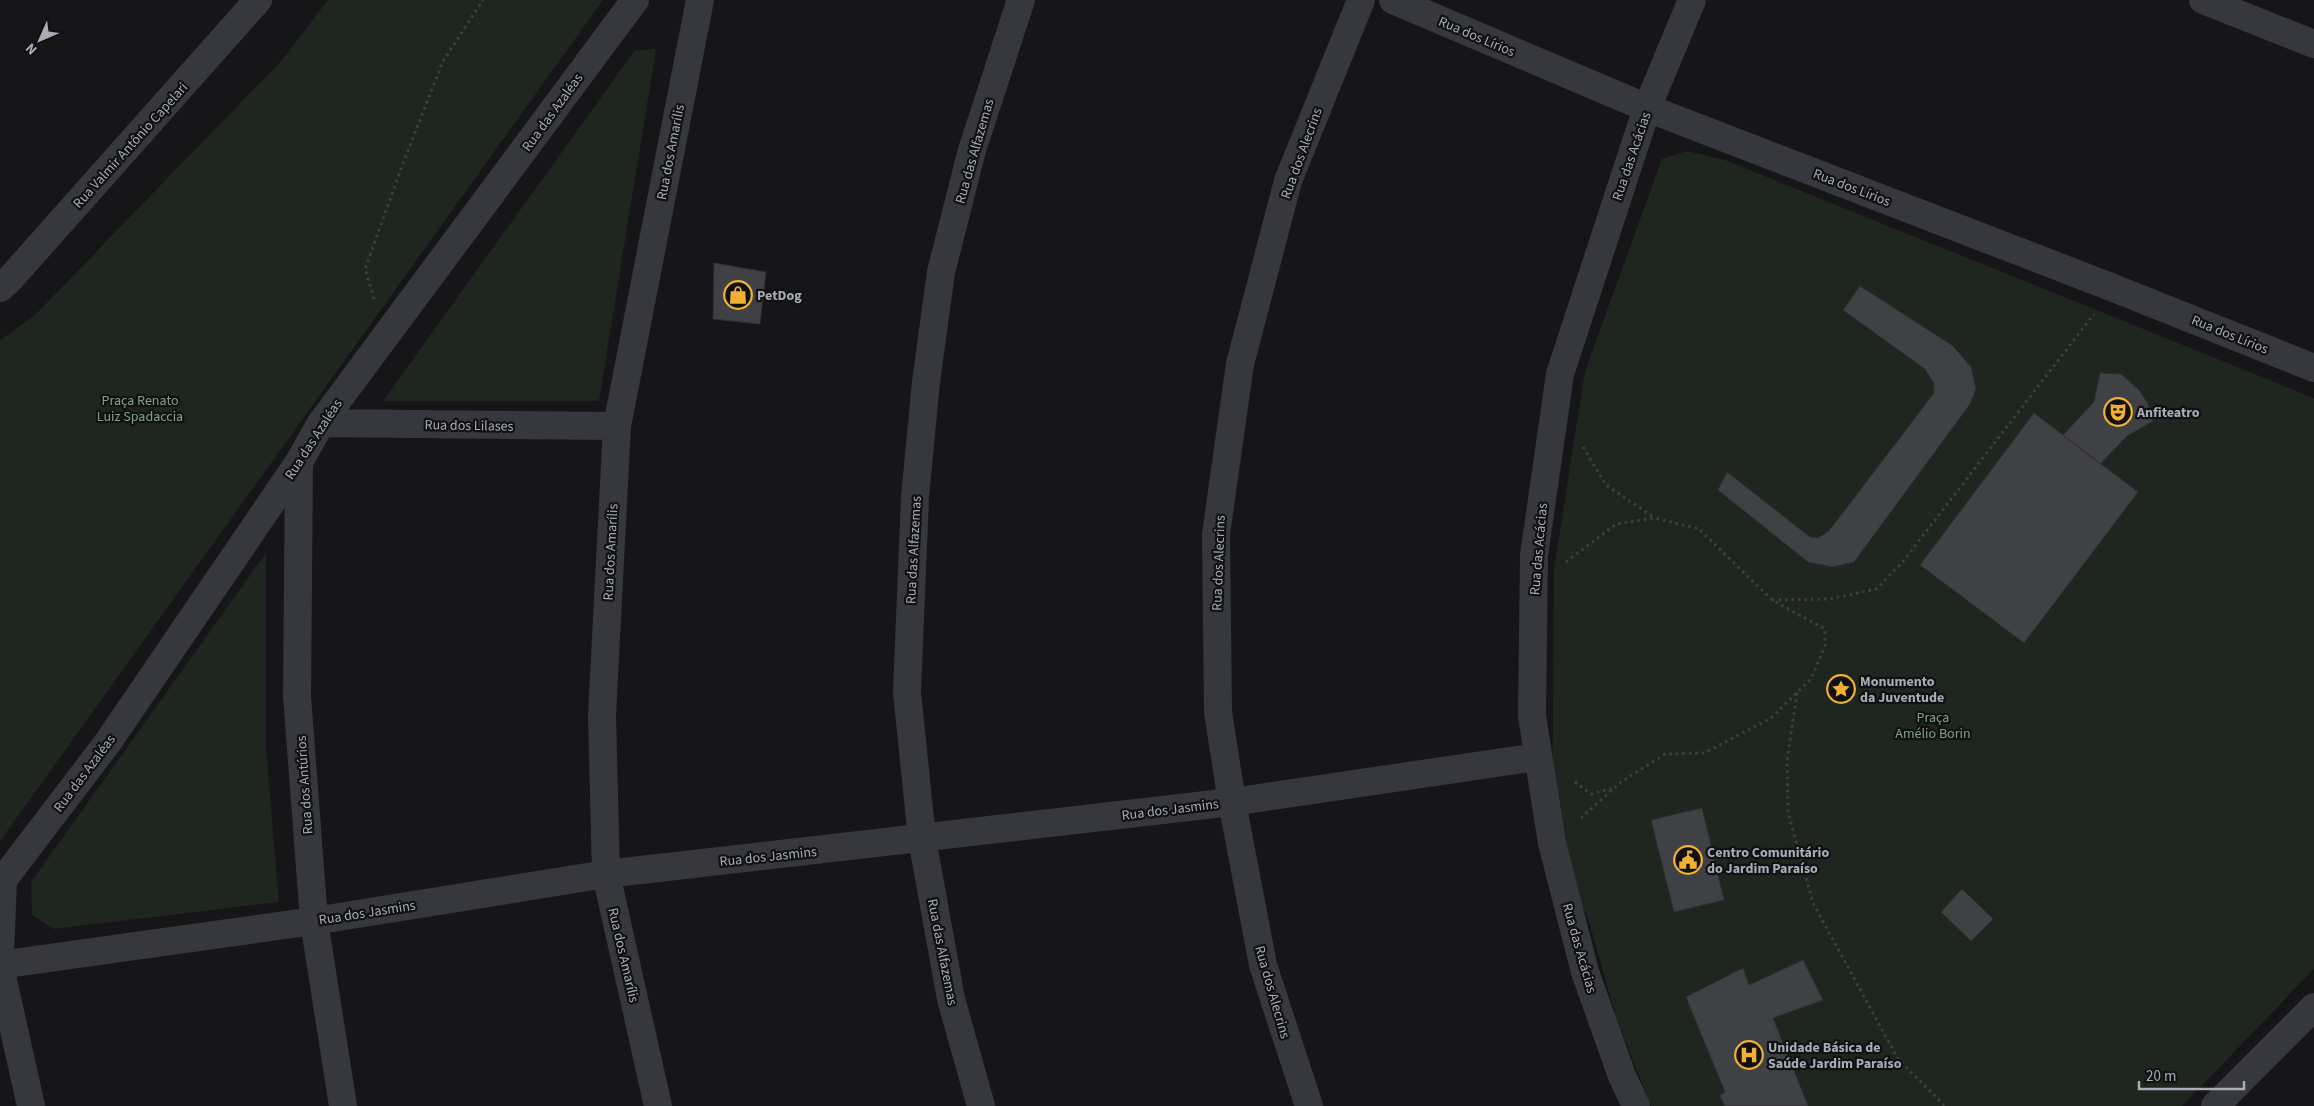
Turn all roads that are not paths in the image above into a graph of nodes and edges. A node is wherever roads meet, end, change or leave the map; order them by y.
1 (258, 0) edge
2 (635, 0) edge
3 (700, 0) edge
4 (1021, 0) edge
5 (1361, 0) edge
6 (1393, 0) edge
7 (1692, 0) edge
8 (2204, 0) edge
9 (2314, 44) edge
10 (1647, 108) junction
11 (0, 288) edge
12 (2314, 368) edge
13 (321, 423) junction
14 (616, 426) junction
15 (299, 462) junction
16 (1537, 757) junction
17 (1232, 802) junction
18 (922, 839) junction
19 (606, 874) junction
20 (1, 882) edge
21 (314, 921) junction
22 (0, 952) edge
23 (0, 966) edge
24 (2310, 1019) edge
25 (31, 1106) edge
26 (343, 1106) edge
27 (658, 1106) edge
28 (980, 1106) edge
29 (1309, 1106) edge
30 (1636, 1106) edge
31 (2215, 1106) edge

1 - 11 street, Rua Valmir Antônio Capelari
2 - 13 street, Rua das Azaléas
3 - 14 street, Rua dos Amarílis
4 - 18 street, Rua das Alfazemas
5 - 17 street, Rua dos Alecrins
6 - 10 street, Rua dos Lírios
7 - 10 street, Rua das Acácias
8 - 9 street
10 - 12 street, Rua dos Lírios
10 - 16 street, Rua das Acácias
13 - 14 street, Rua dos Lilases
13 - 15 street, Rua das Azaléas
14 - 19 street, Rua dos Amarílis
15 - 20 street, Rua das Azaléas
15 - 21 street, Rua dos Antúrios
16 - 17 street, Rua dos Jasmins
16 - 30 street, Rua das Acácias
17 - 18 street, Rua dos Jasmins
17 - 29 street, Rua dos Alecrins
18 - 19 street, Rua dos Jasmins
18 - 28 street, Rua das Alfazemas
19 - 21 street, Rua dos Jasmins
19 - 27 street, Rua dos Amarílis
20 - 22 street
21 - 23 street, Rua dos Jasmins
21 - 26 street, Rua dos Antúrios
23 - 25 street
24 - 31 street

